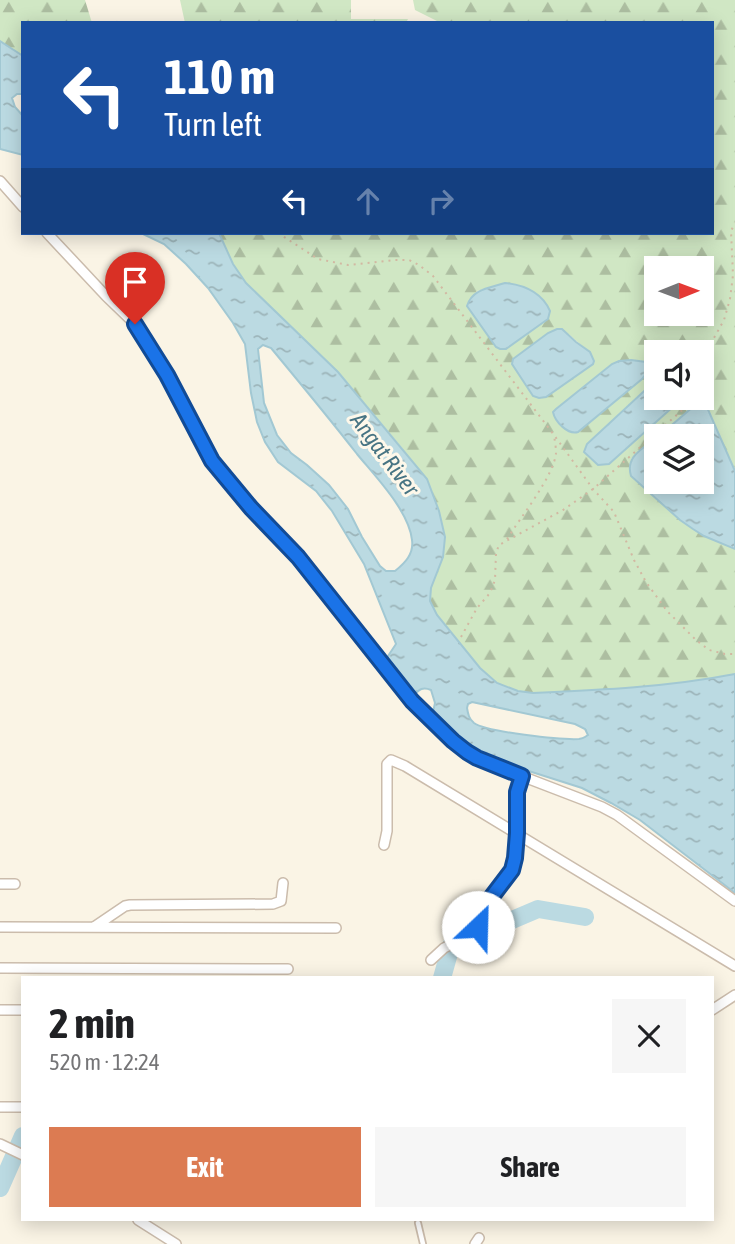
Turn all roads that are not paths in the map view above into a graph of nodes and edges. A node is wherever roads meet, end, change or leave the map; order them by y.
1 (0, 181) edge
2 (21, 205) edge
3 (49, 235) edge
4 (522, 776) junction
5 (517, 833) junction
6 (384, 845) dead end
7 (283, 883) dead end
8 (0, 884) edge
9 (15, 884) dead end
10 (735, 901) edge
11 (0, 928) edge
12 (93, 928) junction
13 (336, 928) dead end
14 (431, 960) dead end
15 (735, 966) edge
16 (157, 967) junction
17 (0, 968) edge
18 (288, 969) dead end
19 (160, 976) edge
20 (735, 995) edge
21 (714, 1009) edge
22 (0, 1010) edge
23 (21, 1010) edge
24 (0, 1107) edge
25 (21, 1107) edge
26 (0, 1144) edge
27 (19, 1153) edge
28 (140, 1221) edge
29 (418, 1223) dead end
30 (176, 1244) edge
31 (423, 1244) edge

1 - 2 street
3 - 4 street
4 - 5 street
4 - 10 street
5 - 6 street
5 - 14 street
5 - 15 street
7 - 12 street
8 - 9 street
11 - 12 street
12 - 13 street
16 - 17 street
16 - 18 street
16 - 19 street
20 - 21 street
22 - 23 street
24 - 25 street
26 - 27 street
28 - 30 street
29 - 31 lane

